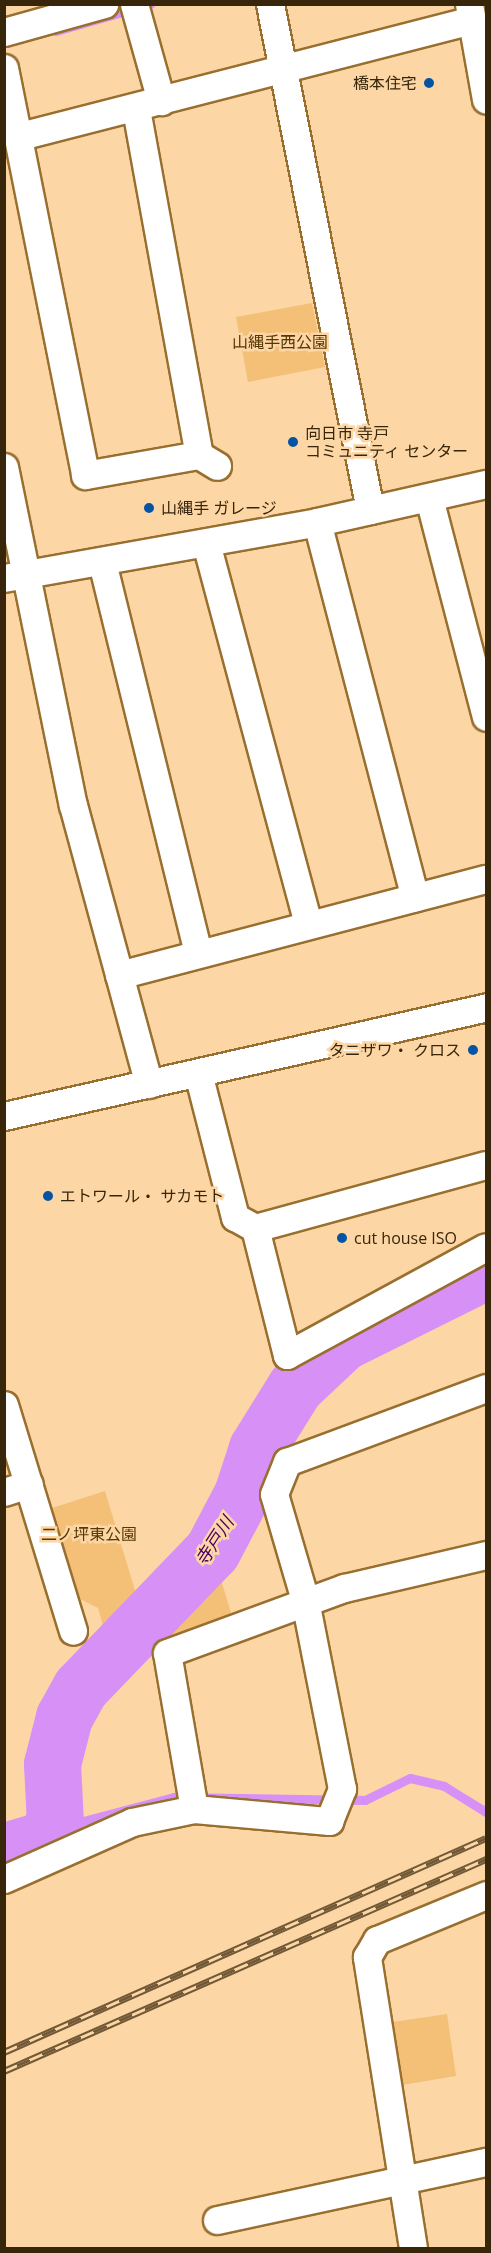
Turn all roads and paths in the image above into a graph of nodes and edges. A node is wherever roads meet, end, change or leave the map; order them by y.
1 (104, 4) edge
2 (134, 4) edge
3 (270, 4) edge
4 (471, 12) edge
5 (4, 32) edge
6 (4, 68) edge
7 (283, 70) junction
8 (486, 99) edge
9 (148, 105) junction
10 (20, 136) junction
11 (4, 467) edge
12 (486, 484) edge
13 (429, 498) junction
14 (370, 510) junction
15 (317, 522) junction
16 (206, 543) junction
17 (102, 562) junction
18 (16, 576) edge
19 (486, 717) edge
20 (486, 879) edge
21 (415, 897) junction
22 (308, 925) junction
23 (198, 953) junction
24 (119, 975) junction
25 (486, 1007) edge
26 (198, 1073) junction
27 (149, 1084) junction
28 (4, 1116) edge
29 (486, 1165) edge
30 (255, 1228) junction
31 (486, 1247) edge
32 (486, 1388) edge
33 (4, 1405) edge
34 (17, 1488) edge
35 (486, 1555) edge
36 (305, 1600) junction
37 (73, 1631) dead end
38 (194, 1809) junction
39 (4, 1879) edge
40 (486, 1895) edge
41 (486, 2162) edge
42 (400, 2182) junction
43 (217, 2220) dead end
44 (413, 2248) edge

1 - 5 street
2 - 9 street
3 - 7 street
4 - 7 street
4 - 8 street
6 - 10 street
7 - 9 street
7 - 14 street
9 - 10 street
9 - 10 street
11 - 18 street
12 - 13 street
13 - 14 street
13 - 19 street
14 - 15 street
15 - 16 street
15 - 21 street
16 - 17 street
16 - 22 street
17 - 18 street
17 - 23 street
18 - 24 street
20 - 21 street
21 - 22 street
22 - 23 street
23 - 24 street
24 - 27 street
25 - 26 street
26 - 27 street
26 - 30 street
27 - 28 street
29 - 30 street
30 - 31 street
32 - 36 street
33 - 34 street
34 - 37 street
35 - 36 street
36 - 38 street
36 - 38 street
38 - 39 street
40 - 42 street
41 - 42 street
42 - 43 street
42 - 44 street

